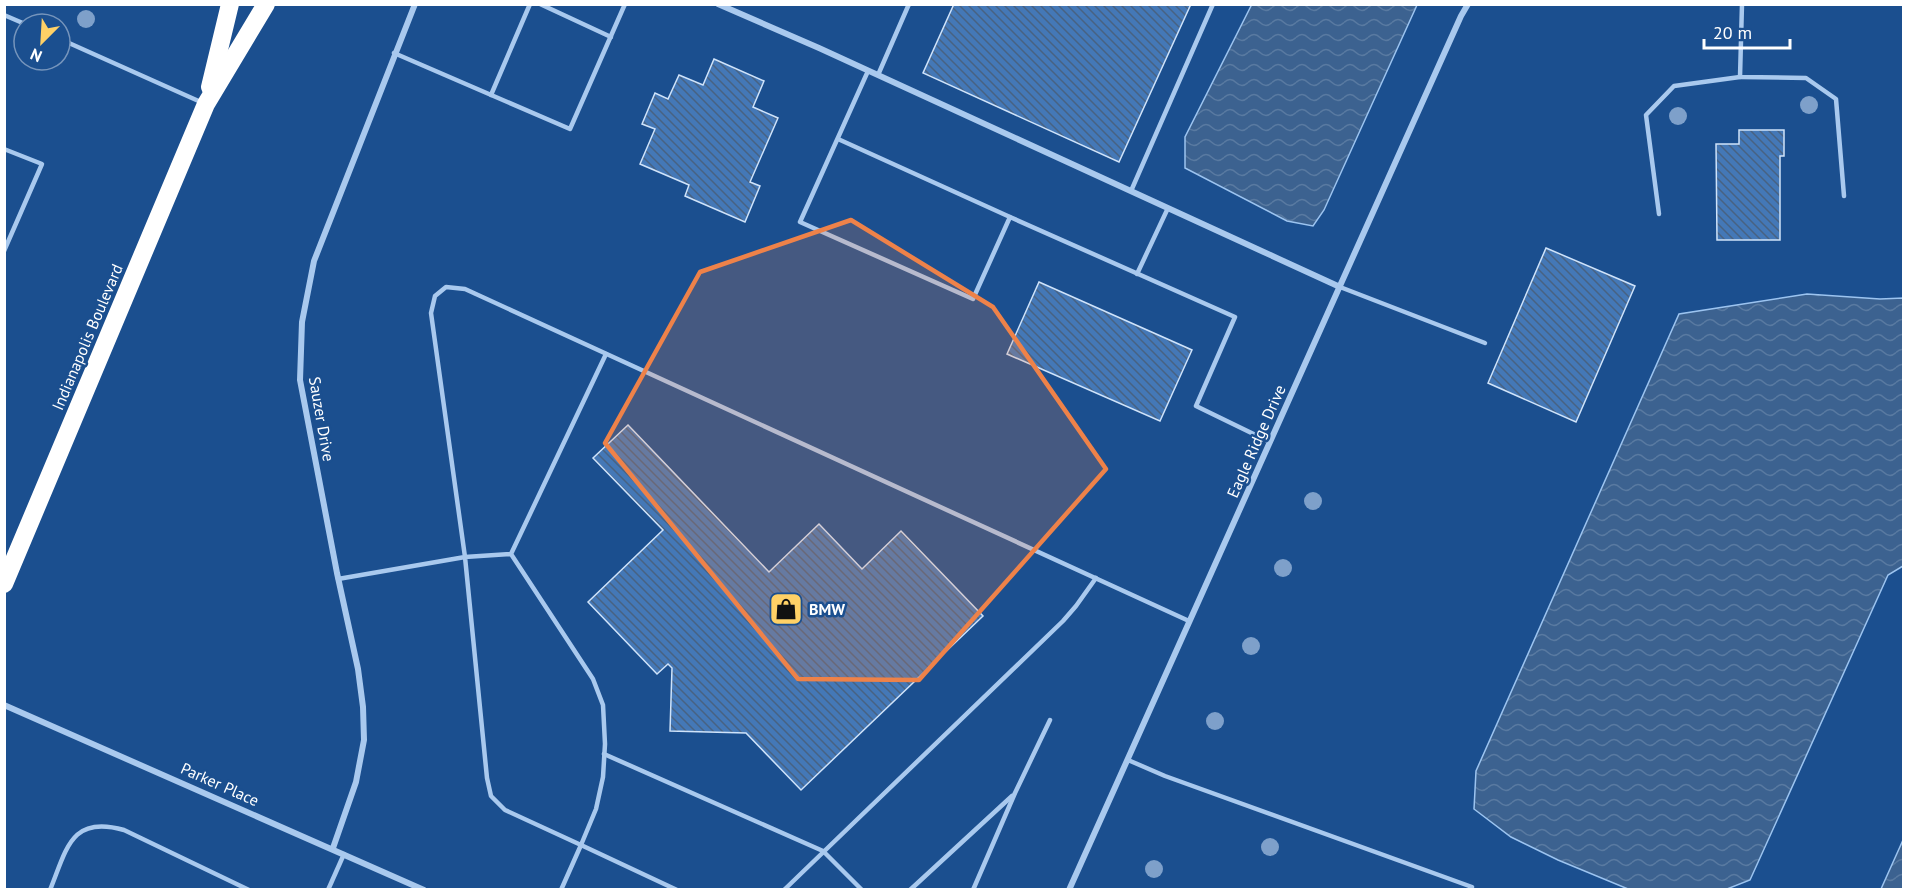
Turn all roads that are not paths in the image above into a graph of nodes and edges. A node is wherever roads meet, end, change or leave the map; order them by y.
1 (230, 4) edge
2 (266, 4) edge
3 (415, 4) edge
4 (530, 4) edge
5 (540, 4) edge
6 (625, 4) edge
7 (718, 4) edge
8 (909, 4) edge
9 (1213, 4) edge
10 (1468, 4) edge
11 (1742, 4) edge
12 (610, 37) junction
13 (72, 44) edge
14 (394, 53) junction
15 (868, 71) junction
16 (878, 75) junction
17 (1740, 77) junction
18 (491, 95) junction
19 (206, 104) junction
20 (838, 139) junction
21 (4, 149) edge
22 (1131, 191) junction
23 (1844, 196) dead end
24 (1168, 208) junction
25 (1659, 214) dead end
26 (1010, 217) junction
27 (4, 250) edge
28 (1137, 274) junction
29 (1340, 287) junction
30 (1485, 343) dead end
31 (606, 354) junction
32 (1270, 442) junction
33 (511, 554) junction
34 (465, 557) junction
35 (1096, 578) junction
36 (338, 579) junction
37 (4, 584) edge
38 (1189, 621) junction
39 (4, 705) edge
40 (1050, 720) dead end
41 (604, 753) junction
42 (1128, 760) junction
43 (1015, 793) junction
44 (581, 845) junction
45 (333, 848) junction
46 (824, 851) junction
47 (344, 854) junction
48 (1473, 889) edge
49 (50, 890) edge
50 (249, 890) edge
51 (328, 890) edge
52 (424, 890) edge
53 (561, 890) edge
54 (677, 890) edge
55 (784, 890) edge
56 (862, 890) edge
57 (910, 890) edge
58 (973, 890) edge
59 (1070, 890) edge

1 - 19 highway, Indianapolis Boulevard
2 - 19 highway, Indianapolis Boulevard
3 - 14 street, Sauzer Drive
4 - 18 lane
5 - 12 lane
6 - 12 lane
7 - 15 street
8 - 16 lane
9 - 22 lane
10 - 29 street, Eagle Ridge Drive
11 - 17 lane
12 - 18 lane
13 - 19 lane
14 - 18 lane
14 - 36 street, Sauzer Drive
15 - 16 street
15 - 20 lane
16 - 22 street
17 - 23 lane
17 - 25 lane
19 - 37 highway, Indianapolis Boulevard
20 - 26 lane
20 - 26 lane
21 - 27 lane
22 - 24 street
24 - 28 lane
24 - 29 street
26 - 28 lane
28 - 32 lane
29 - 30 lane
29 - 32 street, Eagle Ridge Drive
31 - 33 lane
31 - 34 lane
31 - 35 lane
32 - 38 street, Eagle Ridge Drive
33 - 34 lane
33 - 41 lane
34 - 36 lane
34 - 44 lane
35 - 38 lane
35 - 46 lane
36 - 45 street, Sauzer Drive
38 - 42 street, Eagle Ridge Drive
39 - 45 street, Parker Place
40 - 43 lane
41 - 44 lane
41 - 46 lane
42 - 48 lane
42 - 59 street, Eagle Ridge Drive
43 - 57 lane
43 - 58 lane
44 - 53 lane
44 - 54 lane
45 - 47 street, Parker Place
46 - 55 lane
46 - 56 lane
47 - 51 lane
47 - 52 street, Parker Place
49 - 50 lane

